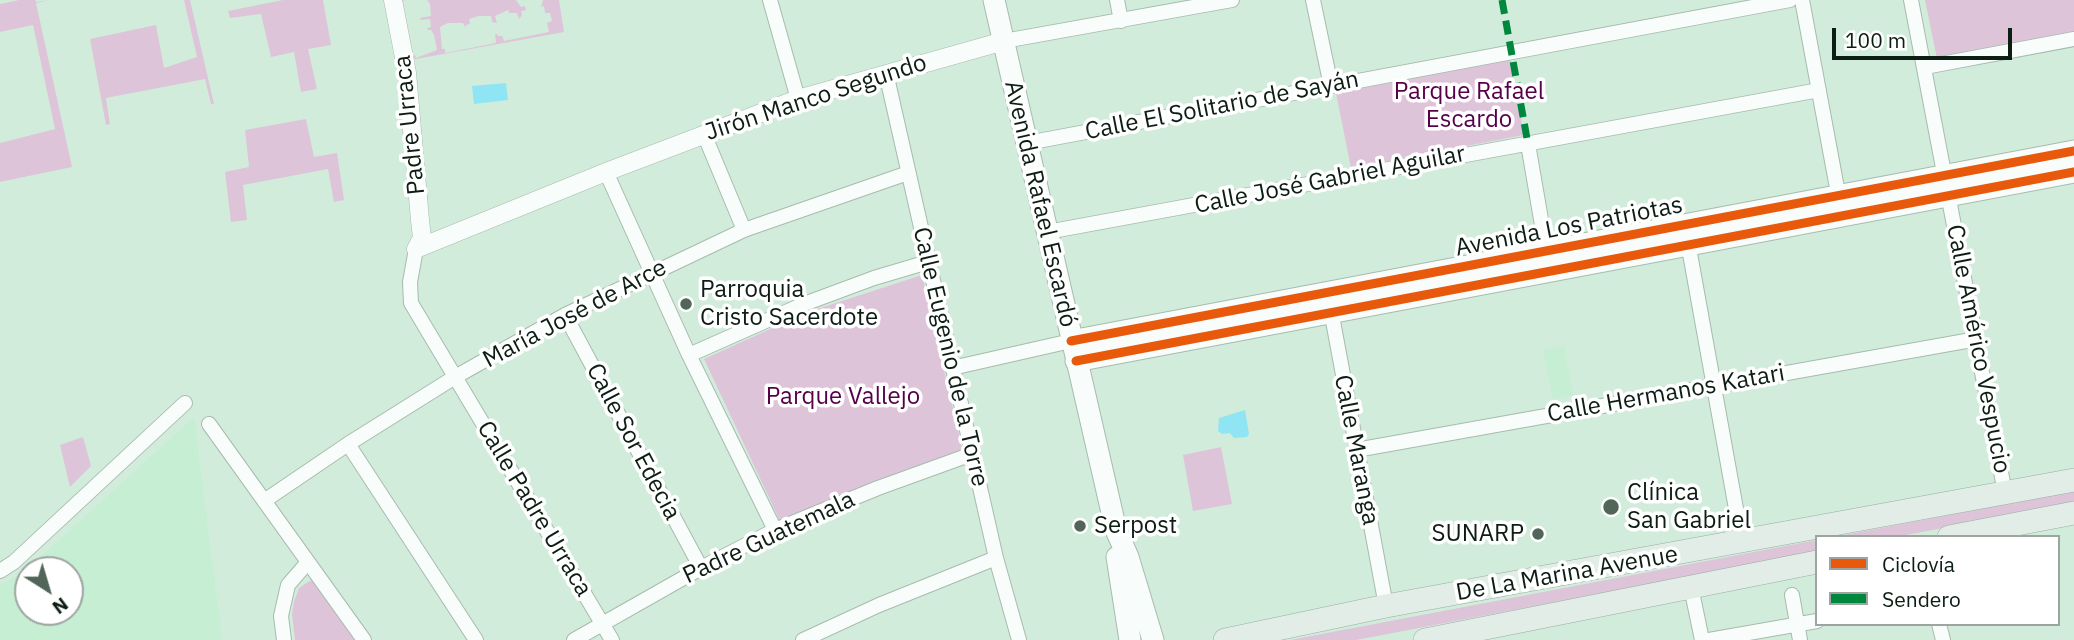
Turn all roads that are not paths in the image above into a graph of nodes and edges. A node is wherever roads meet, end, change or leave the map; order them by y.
1 (382, 0) edge
2 (393, 0) edge
3 (770, 0) edge
4 (994, 0) edge
5 (1117, 0) edge
6 (1313, 0) edge
7 (1790, 0) edge
8 (1802, 0) edge
9 (1911, 0) edge
10 (1225, 1) edge
11 (1121, 21) junction
12 (2074, 39) edge
13 (1004, 41) junction
14 (1924, 67) junction
15 (886, 73) junction
16 (1331, 86) junction
17 (1819, 90) junction
18 (798, 99) junction
19 (704, 134) junction
20 (1027, 143) junction
21 (1528, 144) junction
22 (2074, 151) edge
23 (606, 172) junction
24 (2074, 172) edge
25 (908, 173) junction
26 (1948, 185) junction
27 (1840, 206) junction
28 (744, 230) junction
29 (1047, 232) junction
30 (1687, 235) junction
31 (416, 249) junction
32 (1548, 261) junction
33 (928, 262) junction
34 (651, 273) junction
35 (1329, 303) junction
36 (565, 315) junction
37 (1977, 339) junction
38 (1074, 351) junction
39 (689, 355) junction
40 (952, 368) junction
41 (455, 377) junction
42 (1714, 386) junction
43 (185, 403) dead end
44 (209, 424) dead end
45 (348, 444) junction
46 (1356, 450) junction
47 (972, 454) junction
48 (2074, 480) edge
49 (2005, 493) junction
50 (264, 501) junction
51 (2074, 513) edge
52 (775, 530) junction
53 (1116, 530) junction
54 (1959, 535) edge
55 (1742, 542) junction
56 (996, 558) junction
57 (308, 562) junction
58 (1815, 562) edge
59 (701, 568) junction
60 (0, 571) edge
61 (1691, 587) junction
62 (1792, 595) dead end
63 (1386, 606) junction
64 (1815, 621) edge
65 (602, 623) junction
66 (1797, 624) junction
67 (1481, 634) edge
68 (284, 640) edge
69 (364, 640) edge
70 (476, 640) edge
71 (574, 640) edge
72 (612, 640) edge
73 (803, 640) edge
74 (1019, 640) edge
75 (1130, 640) edge
76 (1153, 640) edge
77 (1225, 640) edge
78 (1425, 640) edge
79 (1702, 640) edge
80 (1709, 640) edge
81 (1800, 640) edge

1 - 31 street, Padre Urraca
2 - 31 street, Padre Urraca
3 - 18 street
4 - 13 main road, Avenida Rafael Escardó
5 - 11 street
6 - 16 street
7 - 16 street, Calle El Solitario de Sayán
8 - 17 street
9 - 14 street, Calle Américo Vespucio
10 - 11 street, Jirón Manco Segundo
11 - 13 street, Jirón Manco Segundo
12 - 14 street
13 - 15 street, Jirón Manco Segundo
13 - 20 main road, Avenida Rafael Escardó
14 - 26 street, Calle Américo Vespucio
15 - 18 street, Jirón Manco Segundo
15 - 25 street, Calle Eugenio de la Torre
16 - 20 street, Calle El Solitario de Sayán
17 - 21 street, Calle José Gabriel Aguilar
17 - 27 street
18 - 19 street, Jirón Manco Segundo
19 - 23 street, Jirón Manco Segundo
19 - 28 street
20 - 29 main road, Avenida Rafael Escardó
21 - 29 street, Calle José Gabriel Aguilar
21 - 32 street
22 - 26 main road, Avenida Los Patriotas
23 - 31 street, Jirón Manco Segundo
23 - 34 street
24 - 26 main road, Avenida Los Patriotas
25 - 28 street, María José de Arce
25 - 33 street, Calle Eugenio de la Torre
26 - 27 main road, Avenida Los Patriotas
26 - 37 street, Calle Américo Vespucio
27 - 30 main road, Avenida Los Patriotas
28 - 34 street, María José de Arce
29 - 38 main road, Avenida Rafael Escardó
30 - 32 main road, Avenida Los Patriotas
30 - 42 street
31 - 41 street, Padre Urraca
32 - 35 main road, Avenida Los Patriotas
33 - 39 street
33 - 40 street, Calle Eugenio de la Torre
34 - 36 street, María José de Arce
34 - 39 street
35 - 38 main road, Avenida Los Patriotas
35 - 46 street, Calle Maranga
36 - 41 street, María José de Arce
36 - 59 street, Calle Sor Edecia
37 - 42 street, Calle Hermanos Katari
37 - 49 street, Calle Américo Vespucio
38 - 40 street
38 - 53 main road, Avenida Rafael Escardó
39 - 52 street
40 - 47 street, Calle Eugenio de la Torre
41 - 45 street, María José de Arce
41 - 65 street, Calle Padre Urraca
42 - 46 street, Calle Hermanos Katari
42 - 55 street
43 - 60 street
44 - 50 street
45 - 50 street, María José de Arce
45 - 70 street
46 - 63 street, Calle Maranga
47 - 52 street, Padre Guatemala
47 - 56 street, Calle Eugenio de la Torre
48 - 49 main road, De La Marina Avenue
49 - 55 main road, De La Marina Avenue
50 - 57 street
51 - 54 main road
52 - 59 street, Padre Guatemala
53 - 75 main road, Avenida Rafael Escardó
53 - 76 main road, Avenida Rafael Escardó
55 - 63 main road, De La Marina Avenue
56 - 73 street
56 - 74 street, Calle Eugenio de la Torre
57 - 68 street
57 - 69 street
58 - 61 main road, De La Marina Avenue
59 - 65 street, Padre Guatemala
61 - 67 main road, De La Marina Avenue
61 - 79 street
62 - 66 street
63 - 77 main road, De La Marina Avenue
64 - 66 street
65 - 71 street, Padre Guatemala
65 - 72 street, Calle Padre Urraca
66 - 80 street
66 - 81 street
67 - 78 main road, De La Marina Avenue

